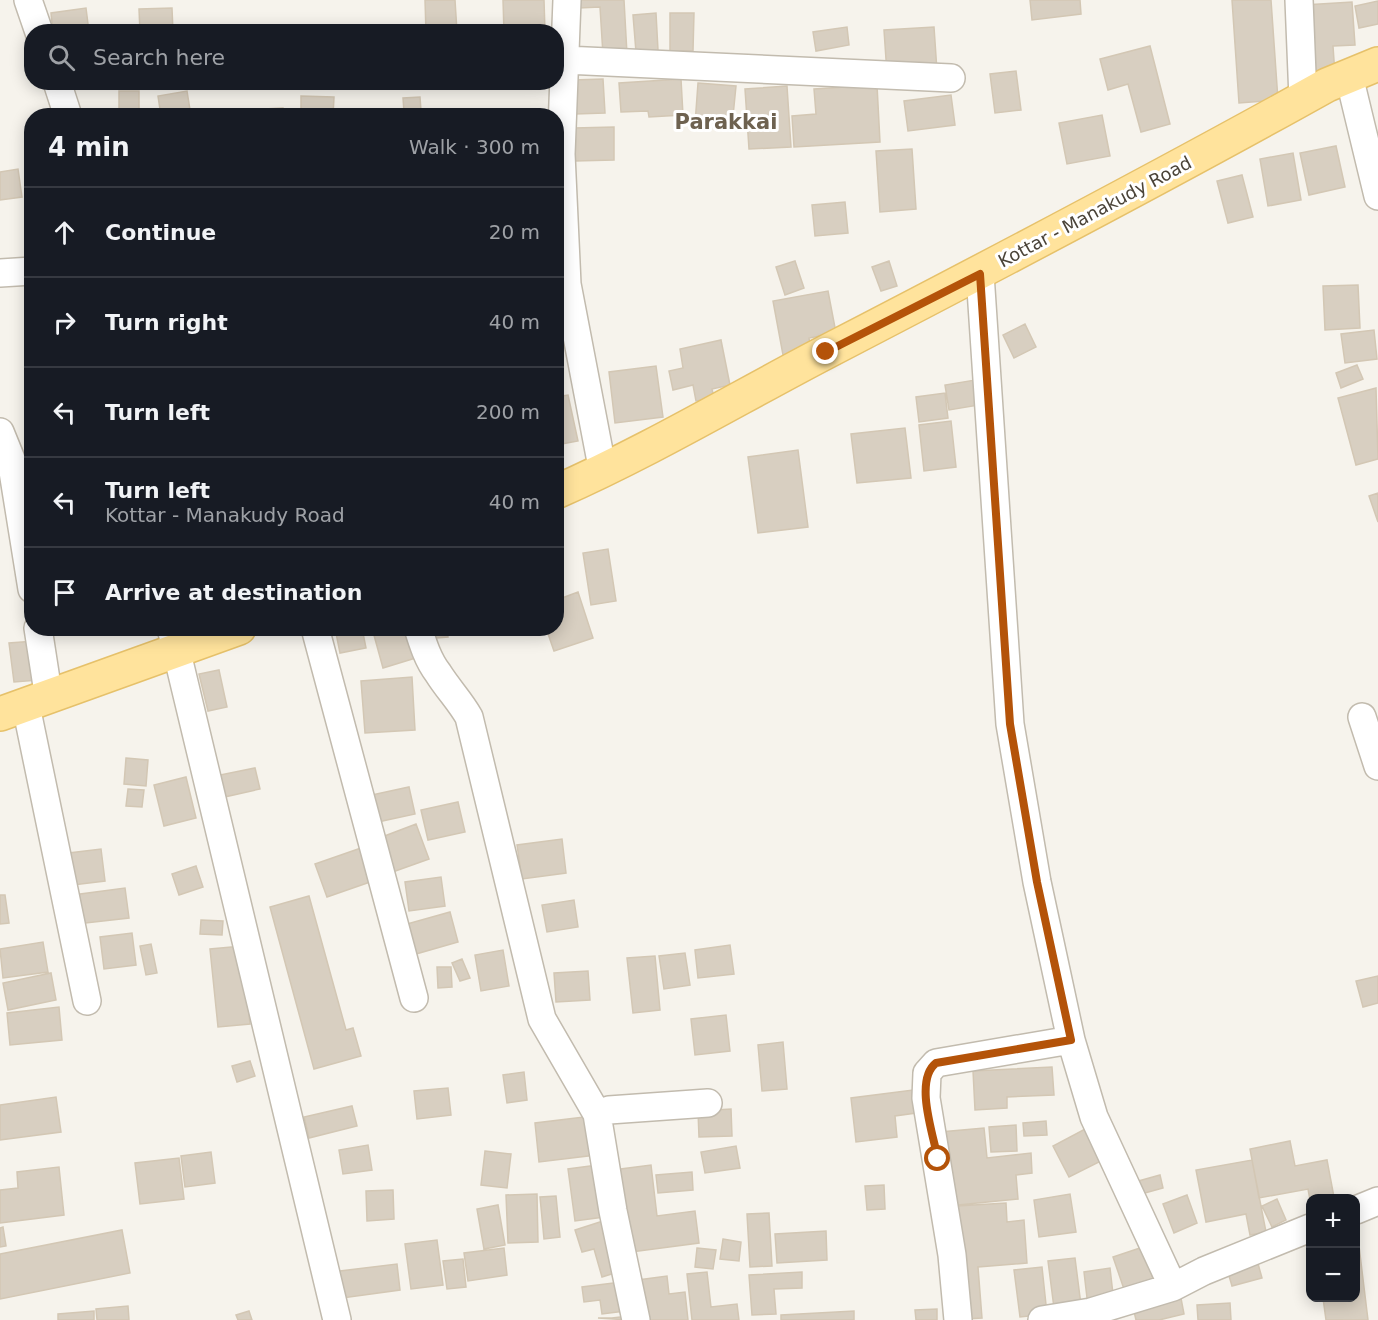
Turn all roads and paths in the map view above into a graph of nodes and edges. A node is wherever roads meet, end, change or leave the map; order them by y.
1 (28, 0) edge
2 (567, 0) edge
3 (1299, 0) edge
4 (36, 24) edge
5 (565, 60) junction
6 (1363, 70) edge
7 (564, 76) edge
8 (951, 78) dead end
9 (60, 90) edge
10 (563, 90) edge
11 (1303, 99) junction
12 (65, 108) edge
13 (562, 108) edge
14 (1378, 196) edge
15 (564, 235) edge
16 (24, 272) edge
17 (0, 273) edge
18 (980, 274) junction
19 (0, 432) edge
20 (603, 472) junction
21 (564, 489) edge
22 (24, 539) edge
23 (37, 636) edge
24 (195, 636) edge
25 (317, 636) edge
26 (421, 636) edge
27 (173, 640) edge
28 (25, 706) edge
29 (1362, 717) dead end
30 (1378, 766) edge
31 (414, 998) dead end
32 (87, 1001) dead end
33 (1071, 1040) junction
34 (708, 1103) dead end
35 (597, 1114) junction
36 (1378, 1201) edge
37 (1360, 1208) edge
38 (1306, 1230) edge
39 (1173, 1287) junction
40 (337, 1320) edge
41 (636, 1320) edge
42 (958, 1320) edge
43 (1042, 1320) edge

1 - 4 street
2 - 5 street
3 - 11 street
5 - 7 street
5 - 8 street
6 - 11 main road, Kottar - Manakudy Road
6 - 14 street
9 - 12 street
10 - 13 street
11 - 18 main road, Kottar - Manakudy Road
15 - 20 street
16 - 17 street
18 - 20 main road, Kottar - Manakudy Road
18 - 33 street
19 - 22 street
20 - 21 main road, Kottar - Manakudy Road
23 - 28 street
24 - 27 main road
25 - 31 street
26 - 35 street
27 - 28 main road
27 - 40 street
28 - 32 street
29 - 30 street
33 - 39 street
33 - 42 street
34 - 35 street
35 - 41 street
36 - 37 street
38 - 39 street
39 - 43 street

